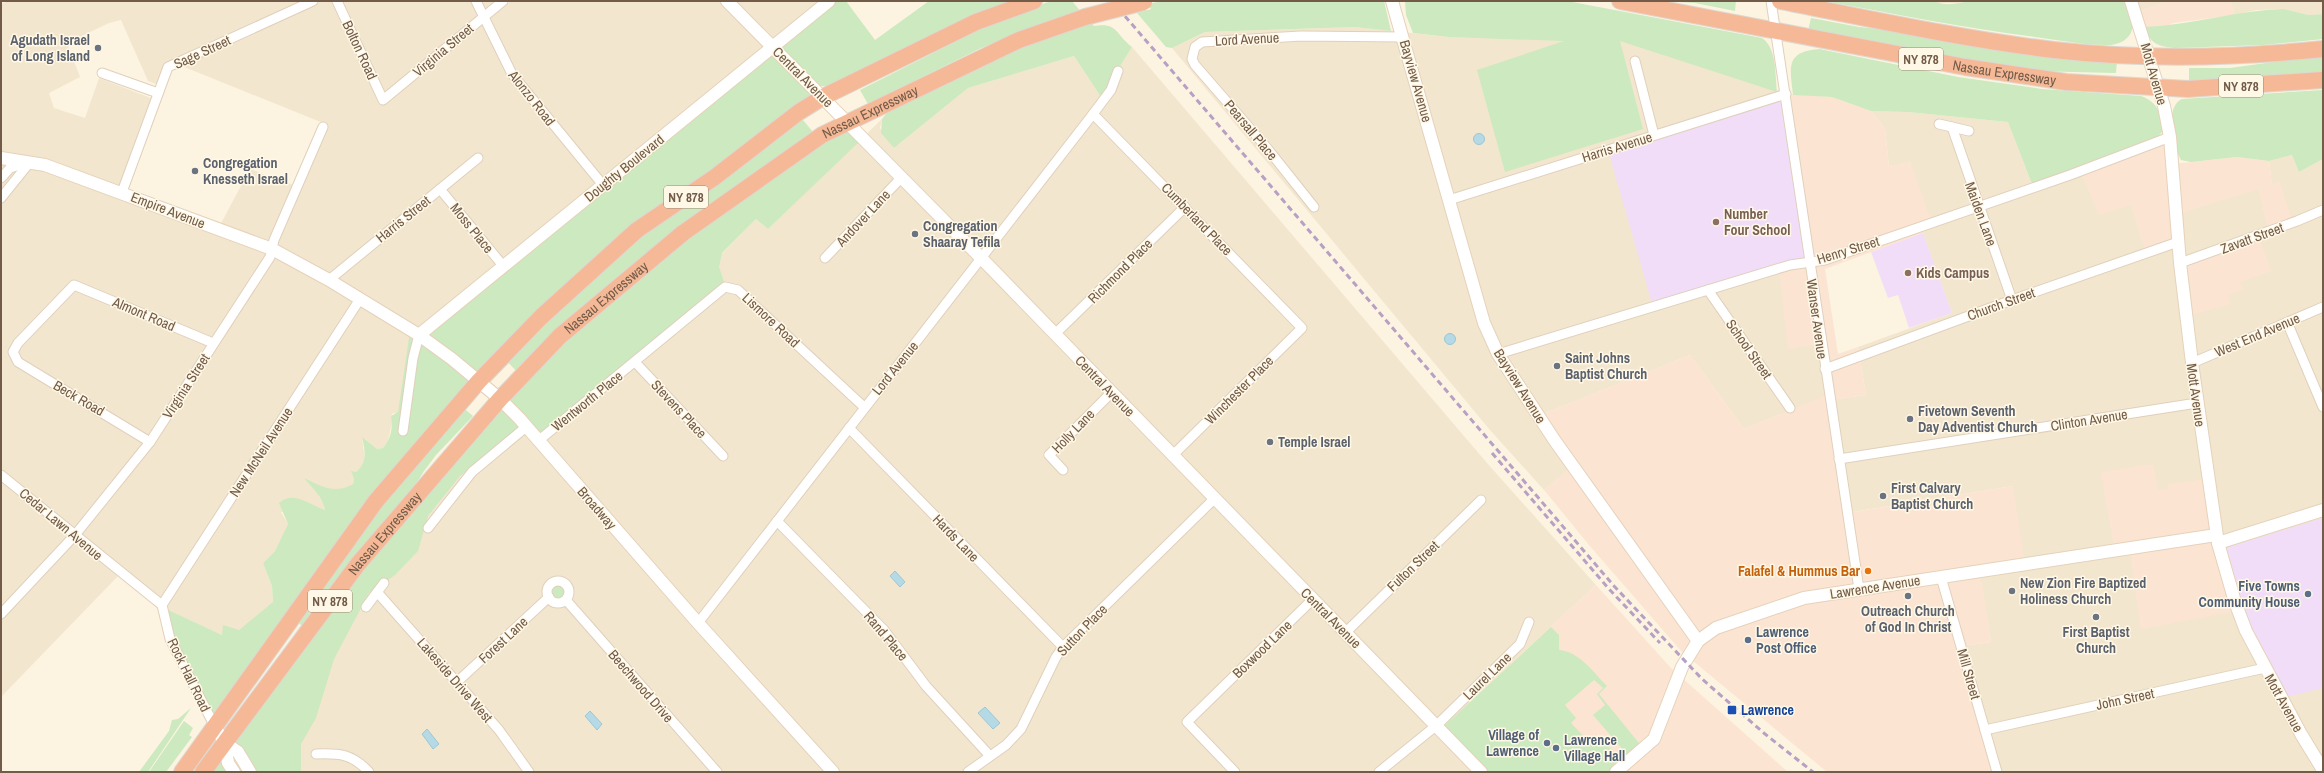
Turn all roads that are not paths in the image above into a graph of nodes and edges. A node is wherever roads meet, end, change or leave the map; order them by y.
1 (313, 1) edge
2 (337, 1) edge
3 (476, 1) edge
4 (503, 1) edge
5 (727, 1) edge
6 (829, 1) edge
7 (1034, 1) edge
8 (1145, 1) edge
9 (1392, 1) edge
10 (1620, 1) edge
11 (1771, 1) edge
12 (1780, 1) edge
13 (2131, 1) edge
14 (484, 17) junction
15 (1776, 32) junction
16 (1403, 37) junction
17 (772, 47) junction
18 (2323, 49) edge
19 (1192, 52) joint
20 (2149, 56) junction
21 (1635, 61) dead end
22 (1118, 71) dead end
23 (102, 73) dead end
24 (2323, 80) edge
25 (2159, 88) junction
26 (158, 93) junction
27 (1786, 94) junction
28 (823, 97) junction
29 (383, 100) joint
30 (1093, 114) junction
31 (848, 122) junction
32 (1939, 124) dead end
33 (323, 126) dead end
34 (1952, 128) junction
35 (1969, 131) dead end
36 (1654, 136) junction
37 (2170, 137) junction
38 (1, 158) edge
39 (478, 158) dead end
40 (30, 162) junction
41 (1, 178) edge
42 (901, 178) junction
43 (603, 185) junction
44 (440, 189) junction
45 (122, 192) junction
46 (1, 198) edge
47 (1449, 200) junction
48 (1978, 206) junction
49 (1185, 207) junction
50 (1314, 207) dead end
51 (2323, 210) edge
52 (2178, 242) junction
53 (272, 249) junction
54 (824, 258) dead end
55 (982, 259) junction
56 (1809, 262) junction
57 (2180, 263) junction
58 (504, 267) junction
59 (329, 280) junction
60 (1708, 290) junction
61 (360, 299) junction
62 (2012, 300) junction
63 (2323, 307) edge
64 (2287, 322) junction
65 (1299, 325) joint
66 (1055, 334) junction
67 (419, 335) junction
68 (213, 343) junction
69 (13, 352) joint
70 (1498, 354) junction
71 (635, 362) junction
72 (2192, 363) junction
73 (1825, 369) junction
74 (478, 381) junction
75 (1111, 393) junction
76 (500, 399) junction
77 (2197, 404) junction
78 (864, 407) junction
79 (2323, 407) edge
80 (1790, 408) dead end
81 (526, 427) junction
82 (849, 428) junction
83 (403, 431) dead end
84 (538, 441) junction
85 (150, 442) junction
86 (723, 456) dead end
87 (1172, 456) junction
88 (1838, 459) junction
89 (1063, 470) dead end
90 (1, 475) edge
91 (1214, 499) junction
92 (1481, 500) dead end
93 (2323, 510) edge
94 (777, 521) junction
95 (428, 528) dead end
96 (75, 534) junction
97 (2217, 539) junction
98 (1941, 577) junction
99 (384, 583) dead end
100 (1859, 589) junction
101 (377, 592) junction
102 (548, 597) junction
103 (566, 600) junction
104 (1312, 600) junction
105 (162, 605) junction
106 (366, 607) dead end
107 (1, 614) edge
108 (1529, 622) dead end
109 (698, 623) junction
110 (1345, 633) junction
111 (1698, 641) junction
112 (1063, 647) junction
113 (2265, 668) junction
114 (457, 682) junction
115 (1437, 725) junction
116 (215, 727) junction
117 (1985, 730) junction
118 (225, 742) junction
119 (316, 754) dead end
120 (990, 756) junction
121 (2323, 770) edge
122 (182, 772) edge
123 (203, 772) edge
124 (234, 772) edge
125 (250, 772) edge
126 (369, 772) edge
127 (529, 772) edge
128 (717, 772) edge
129 (833, 772) edge
130 (968, 772) edge
131 (1235, 772) edge
132 (1379, 772) edge
133 (1481, 772) edge
134 (1616, 772) edge
135 (1997, 772) edge

1 - 26 street, Sage Street
2 - 29 street, Bolton Road
3 - 14 street, Alonzo Road
4 - 14 street, Virginia Street
5 - 17 street, Central Avenue
6 - 17 street, Doughty Boulevard
7 - 28 highway, Nassau Expressway / NY 878
8 - 31 highway, Nassau Expressway / NY 878, bridge
9 - 16 street, Bayview Avenue
10 - 15 highway, Nassau Expressway / NY 878
11 - 15 street, Wanser Avenue
12 - 20 highway, NY 878
13 - 20 street, Mott Avenue
14 - 29 street, Virginia Street
14 - 43 street, Alonzo Road
15 - 25 highway, Nassau Expressway / NY 878
15 - 27 street, Wanser Avenue
16 - 19 street, Lord Avenue
16 - 47 street, Bayview Avenue
17 - 28 street, Central Avenue
17 - 43 street, Doughty Boulevard
18 - 20 highway, NY 878
19 - 50 street, Pearsall Place
20 - 25 street, Mott Avenue
21 - 36 street
22 - 30 street, Lord Avenue
23 - 26 street
24 - 25 highway, Nassau Expressway / NY 878
25 - 37 street, Mott Avenue
26 - 45 street, Sage Street
27 - 36 street, Harris Avenue
27 - 56 street, Wanser Avenue
28 - 31 street, Central Avenue
28 - 74 highway, Nassau Expressway / NY 878
30 - 49 street, Cumberland Place
30 - 55 street, Lord Avenue
31 - 42 street, Central Avenue
31 - 76 highway, Nassau Expressway / NY 878
32 - 34 street
33 - 53 street, Virginia Street
34 - 35 street
34 - 48 street, Maiden Lane
36 - 47 street, Harris Avenue
37 - 48 street, Henry Street
37 - 52 street, Mott Avenue
38 - 40 street, Empire Avenue
39 - 44 street, Harris Street
40 - 41 street
40 - 45 street, Empire Avenue
40 - 46 street
42 - 54 street, Andover Lane
42 - 55 street, Central Avenue
43 - 58 street, Doughty Boulevard
44 - 58 street, Moss Place
44 - 59 street, Harris Street
45 - 53 street, Empire Avenue
47 - 70 street, Bayview Avenue
48 - 56 street, Henry Street
48 - 62 street, Maiden Lane
49 - 65 street, Cumberland Place
49 - 66 street, Richmond Place
51 - 57 street, Zavatt Street
52 - 57 street, Mott Avenue
52 - 62 street, Church Street
53 - 59 street, Empire Avenue
53 - 68 street, Virginia Street
55 - 66 street, Central Avenue
55 - 78 street, Lord Avenue
56 - 60 street, Henry Street
56 - 73 street, Wanser Avenue
57 - 72 street, Mott Avenue
58 - 67 street, Doughty Boulevard
59 - 61 street, Broadway
60 - 70 street, Henry Street
60 - 80 street, School Street
61 - 67 street, Broadway
61 - 105 street, New McNeil Avenue
62 - 73 street, Church Street
63 - 64 street, West End Avenue
64 - 72 street, West End Avenue
64 - 79 street
65 - 87 street, Winchester Place
66 - 75 street, Central Avenue
67 - 74 street, Broadway
67 - 83 street
68 - 69 street, Almont Road
68 - 85 street, Virginia Street
69 - 85 street, Beck Road
70 - 111 street, Bayview Avenue
71 - 78 street, Lismore Road
71 - 84 street, Wentworth Place
71 - 86 street, Stevens Place
72 - 77 street, Mott Avenue
73 - 88 street, Wanser Avenue
74 - 76 street, Broadway
74 - 116 highway, Nassau Expressway / NY 878
75 - 87 street, Central Avenue
75 - 89 street, Holly Lane
76 - 81 street, Broadway
76 - 118 highway, Nassau Expressway / NY 878
77 - 88 street, Clinton Avenue
77 - 97 street, Mott Avenue
78 - 82 street, Lord Avenue
81 - 84 street, Broadway
81 - 95 street
82 - 94 street, Lord Avenue
82 - 112 street, Hards Lane
84 - 109 street, Broadway
85 - 96 street, Virginia Street
87 - 91 street, Central Avenue
88 - 100 street, Wanser Avenue
90 - 96 street, Cedar Lawn Avenue
91 - 104 street, Central Avenue
91 - 112 street, Sutton Place
92 - 110 street, Fulton Street
93 - 97 street, Lawrence Avenue
94 - 109 street, Lord Avenue
94 - 120 street, Rand Place
96 - 105 street, Cedar Lawn Avenue
96 - 107 street, Virginia Street
97 - 98 street, Lawrence Avenue
97 - 113 street, Mott Avenue
98 - 100 street, Lawrence Avenue
98 - 117 street, Mill Street
99 - 101 street
100 - 111 street, Lawrence Avenue
101 - 106 street
101 - 114 street, Lakeside Drive West
102 - 103 street
102 - 103 street, Forest Lane
102 - 114 street, Forest Lane
103 - 128 street, Beechwood Drive
104 - 110 street, Central Avenue
104 - 131 street, Boxwood Lane
105 - 116 street, Rock Hall Road
108 - 115 street, Laurel Lane
109 - 129 street, Broadway
110 - 115 street, Central Avenue
111 - 134 street, Lawrence Avenue
112 - 120 street, Sutton Place
113 - 117 street, John Street
113 - 121 street, Mott Avenue
114 - 127 street, Lakeside Drive West
115 - 132 street, Laurel Lane
115 - 133 street, Central Avenue
116 - 118 street, Rock Hall Road
116 - 122 highway, Nassau Expressway / NY 878
117 - 135 street, Mill Street
118 - 123 highway, Nassau Expressway / NY 878
118 - 124 street, Rock Hall Road
118 - 125 street, Rock Hall Road
119 - 126 street
120 - 130 street, Sutton Place

